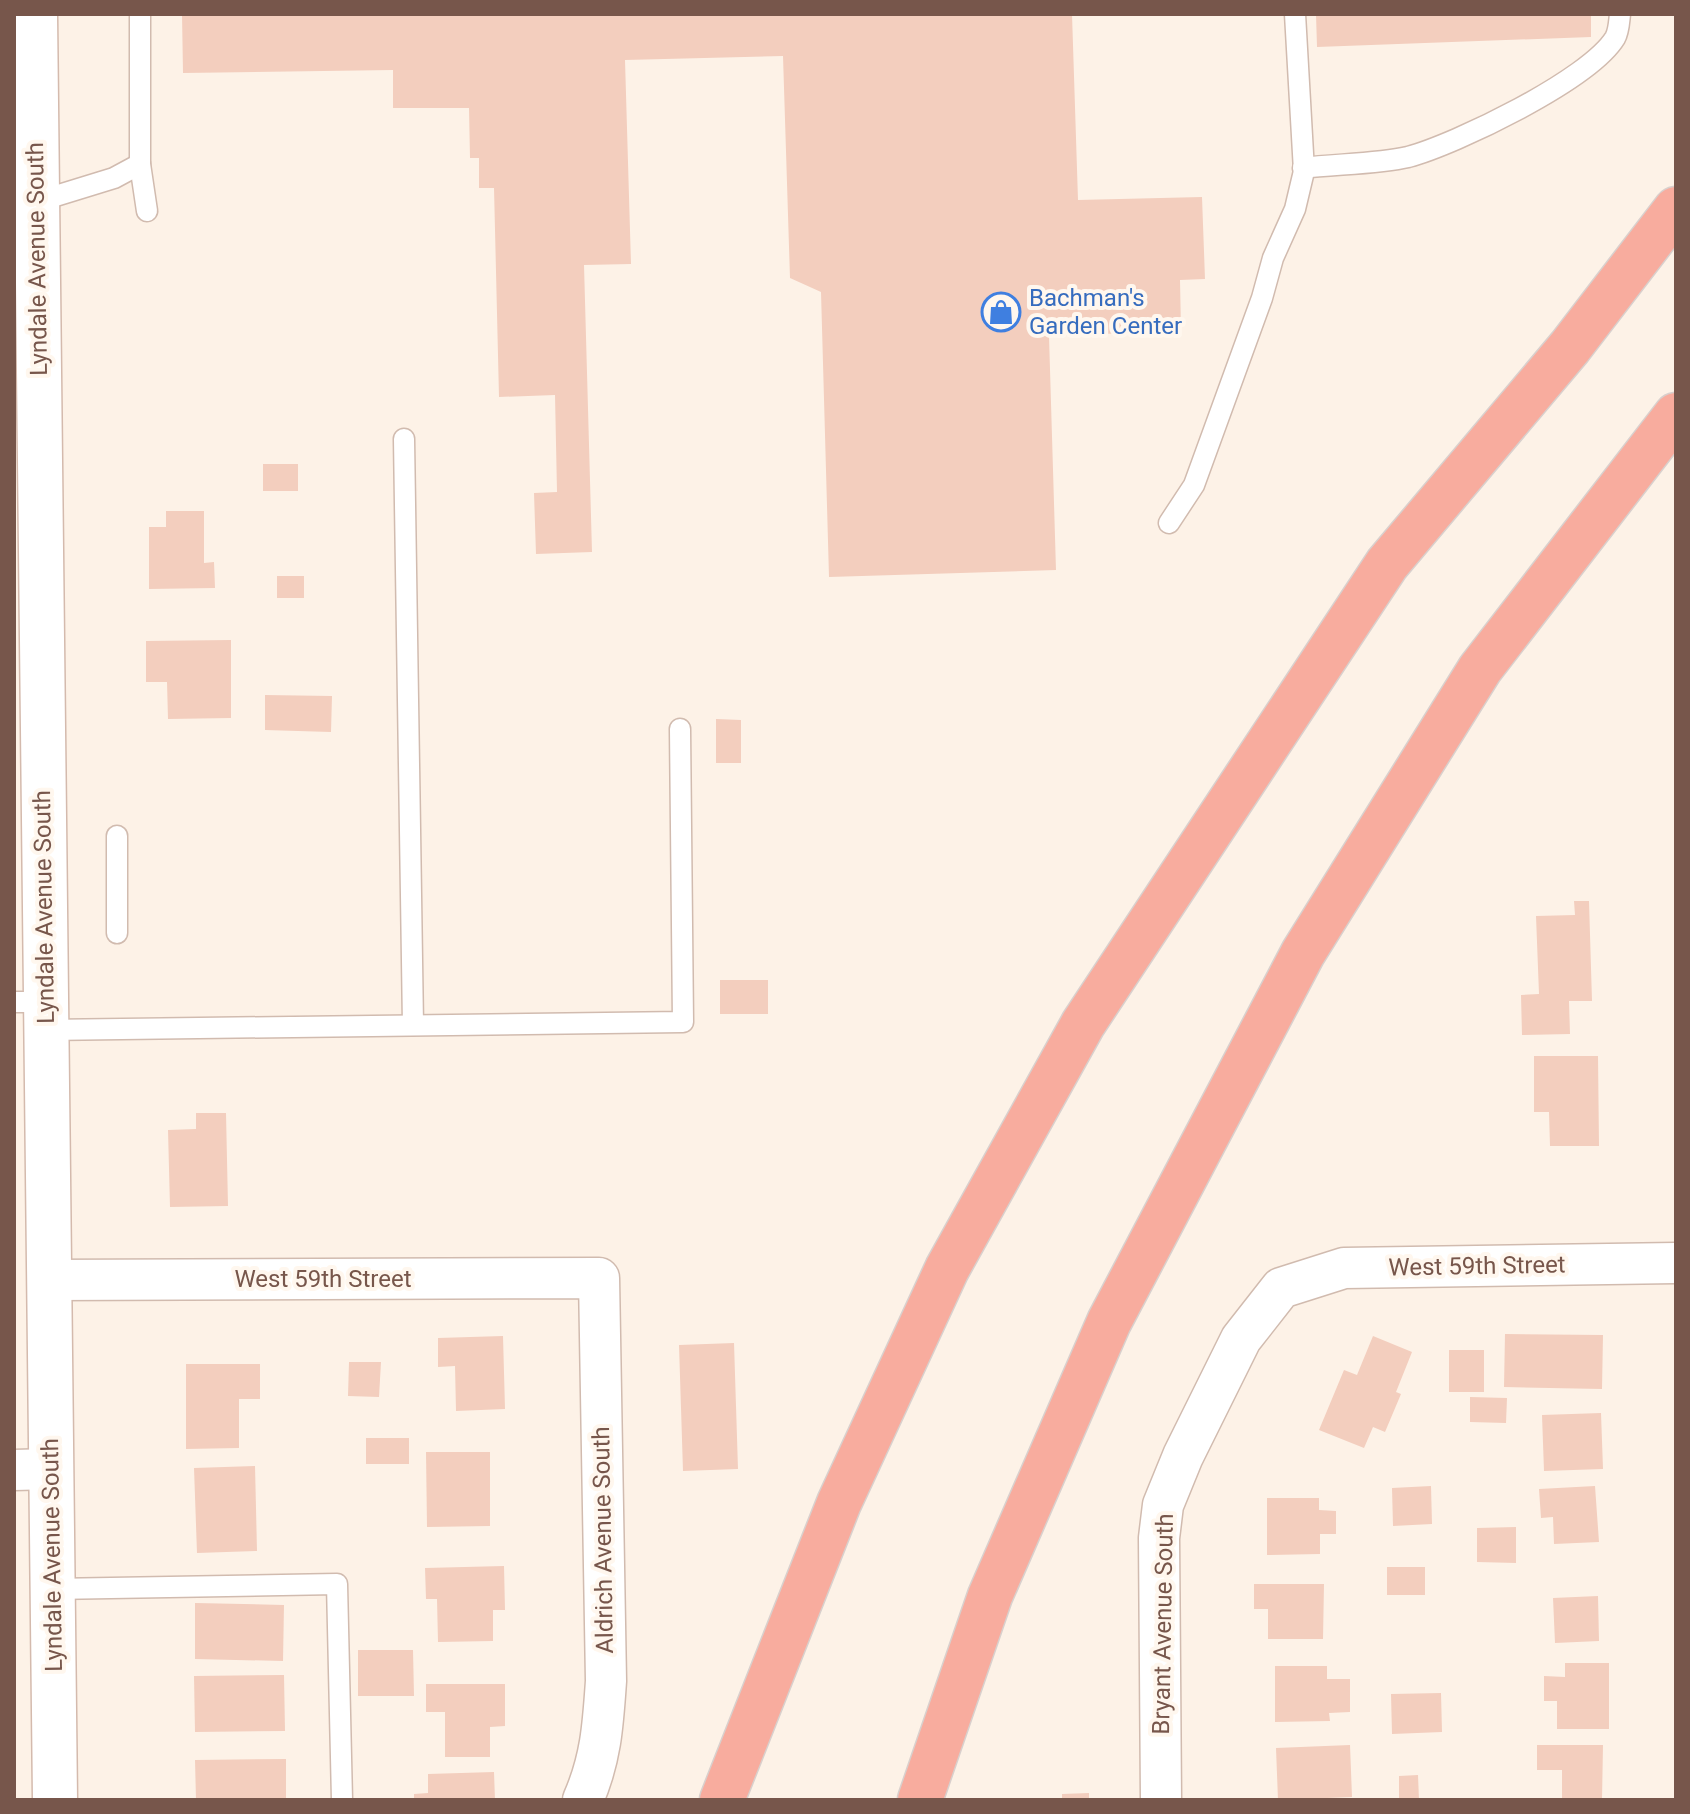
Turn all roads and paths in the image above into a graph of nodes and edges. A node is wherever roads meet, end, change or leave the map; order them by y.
1 (35, 14) edge
2 (140, 14) edge
3 (1295, 14) edge
4 (1620, 14) edge
5 (25, 145) edge
6 (140, 164) junction
7 (1303, 168) junction
8 (25, 202) edge
9 (1676, 209) edge
10 (147, 211) dead end
11 (1676, 415) edge
12 (404, 439) dead end
13 (1169, 523) dead end
14 (680, 729) dead end
15 (117, 836) dead end
16 (117, 933) dead end
17 (35, 1011) edge
18 (413, 1025) junction
19 (1676, 1263) edge
20 (599, 1278) joint
21 (48, 1280) junction
22 (1281, 1288) joint
23 (33, 1470) edge
24 (53, 1589) junction
25 (55, 1800) edge
26 (342, 1800) edge
27 (583, 1800) edge
28 (722, 1800) edge
29 (920, 1800) edge
30 (1161, 1800) edge

1 - 5 main road, Lyndale Avenue South
2 - 6 lane
3 - 7 lane
4 - 7 lane
5 - 8 main road, Lyndale Avenue South
6 - 8 lane
6 - 10 lane
7 - 13 lane
8 - 17 main road, Lyndale Avenue South
9 - 28 highway
11 - 29 highway
12 - 18 lane
14 - 18 lane
15 - 16 lane
17 - 18 lane
17 - 21 main road, Lyndale Avenue South
19 - 22 street, West 59th Street
20 - 21 street, West 59th Street
20 - 27 street, Aldrich Avenue South
21 - 23 main road, Lyndale Avenue South
22 - 30 street, Bryant Avenue South
23 - 24 main road, Lyndale Avenue South
24 - 25 main road, Lyndale Avenue South
24 - 26 lane

